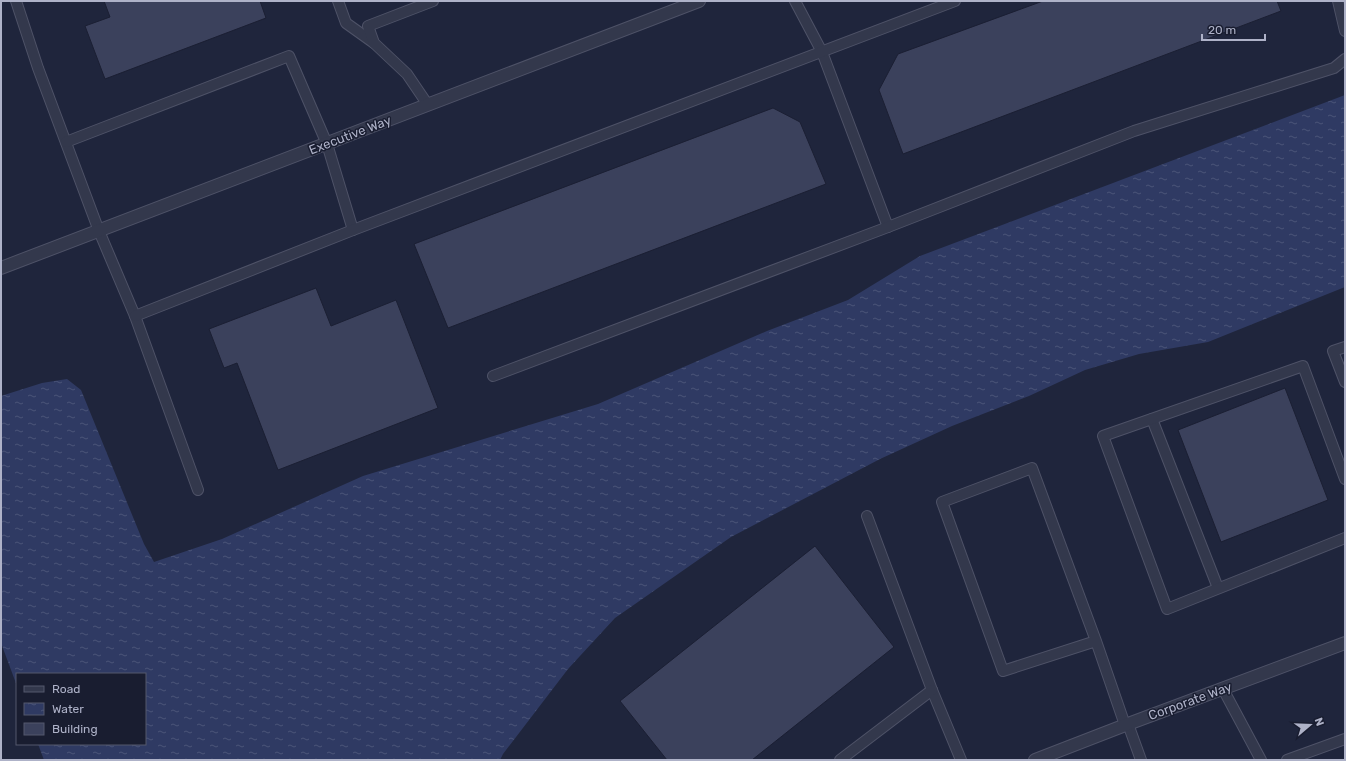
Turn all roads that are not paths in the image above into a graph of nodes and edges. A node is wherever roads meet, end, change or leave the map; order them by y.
1 (16, 1) edge
2 (338, 1) edge
3 (433, 1) edge
4 (699, 1) edge
5 (795, 1) edge
6 (955, 1) edge
7 (1338, 1) edge
8 (1345, 31) edge
9 (374, 43) junction
10 (822, 52) junction
11 (1345, 59) edge
12 (428, 105) junction
13 (66, 142) junction
14 (327, 144) junction
15 (888, 227) junction
16 (353, 230) junction
17 (98, 231) junction
18 (1, 268) edge
19 (135, 316) junction
20 (1345, 347) edge
21 (493, 376) dead end
22 (1345, 382) edge
23 (1152, 419) junction
24 (1345, 479) edge
25 (198, 490) dead end
26 (867, 516) dead end
27 (1345, 538) edge
28 (1218, 588) junction
29 (1096, 641) junction
30 (1345, 643) edge
31 (1223, 689) junction
32 (932, 690) junction
33 (1126, 724) junction
34 (1345, 739) edge
35 (840, 760) edge
36 (961, 760) edge
37 (1035, 760) edge
38 (1141, 760) edge
39 (1261, 760) edge
40 (1287, 760) edge

1 - 13 lane
2 - 9 lane
3 - 9 lane
4 - 12 street, Executive Way
5 - 10 lane
6 - 10 lane
7 - 8 lane
9 - 12 lane
10 - 15 lane
10 - 16 lane
11 - 15 lane
12 - 14 street, Executive Way
13 - 14 lane
13 - 17 lane
14 - 16 lane
14 - 17 street, Executive Way
15 - 21 lane
16 - 19 lane
17 - 18 street, Executive Way
17 - 19 lane
19 - 25 lane
20 - 22 lane
23 - 24 lane
23 - 28 lane
23 - 28 lane
26 - 32 lane
27 - 28 lane
29 - 29 lane
29 - 33 lane
30 - 31 street, Corporate Way
31 - 33 street, Corporate Way
31 - 39 lane
32 - 35 lane
32 - 36 lane
33 - 37 street, Corporate Way
33 - 38 lane
34 - 40 lane

